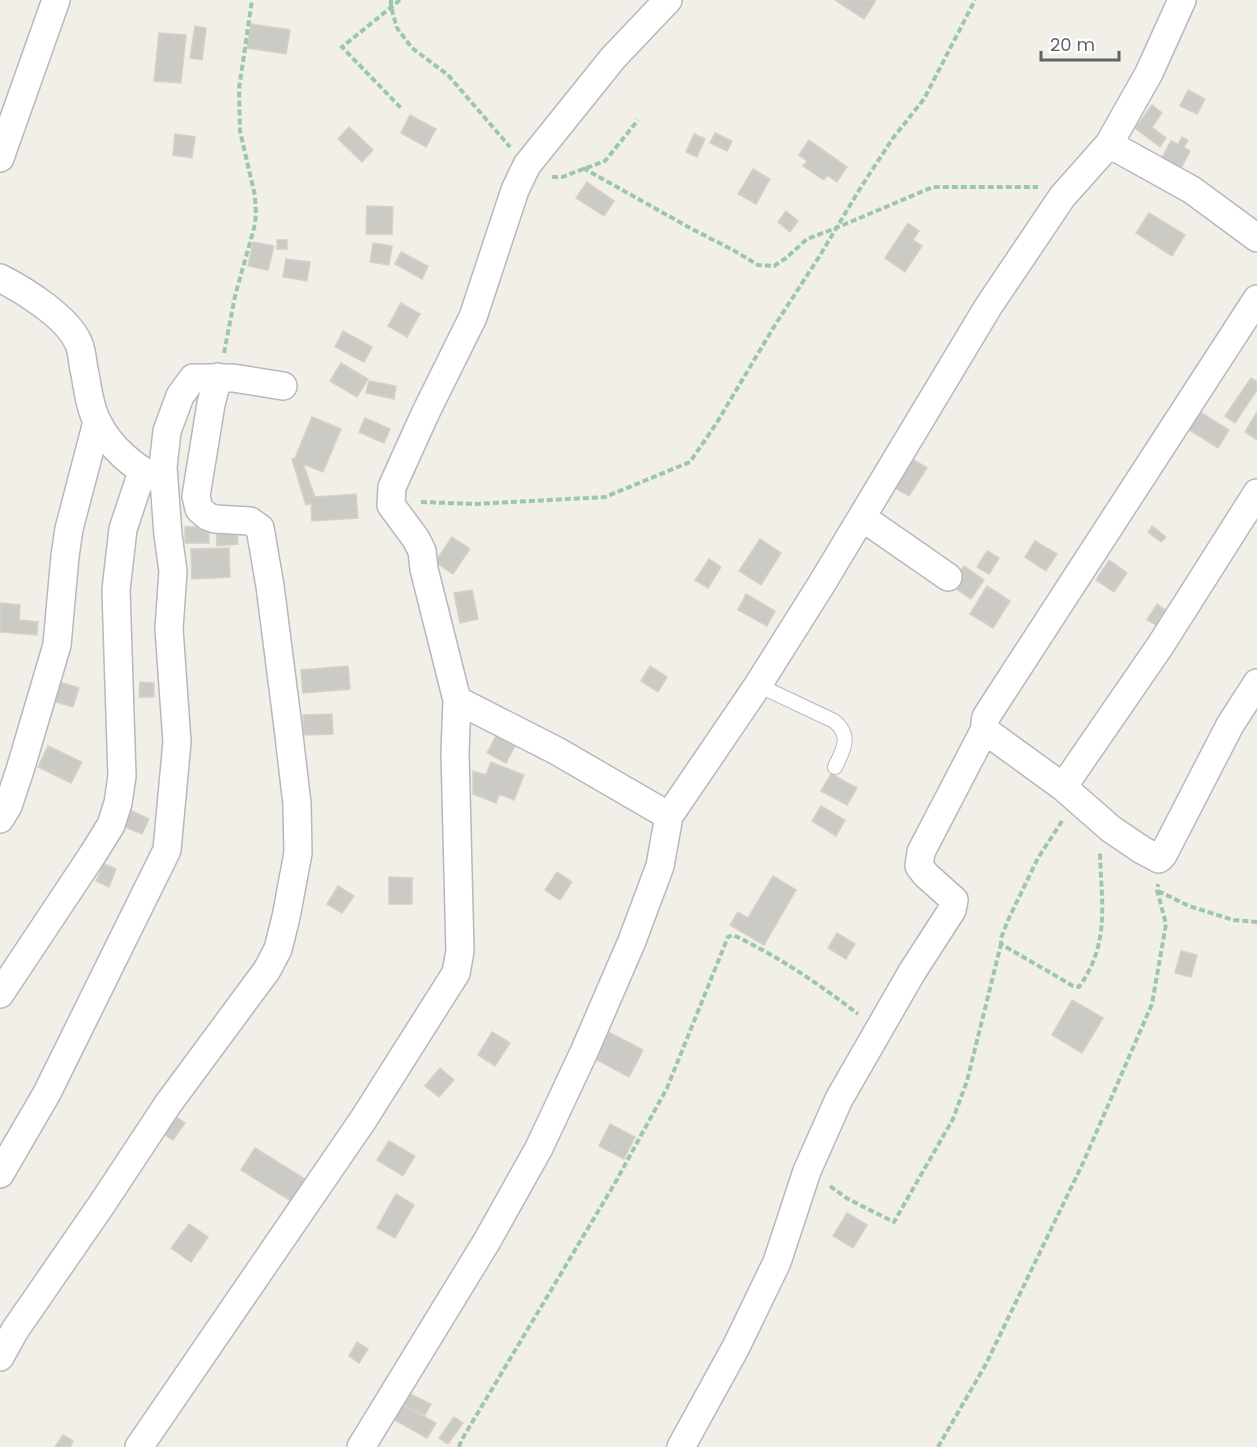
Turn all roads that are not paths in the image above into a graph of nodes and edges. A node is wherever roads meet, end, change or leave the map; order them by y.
1 (56, 0) edge
2 (668, 0) edge
3 (1182, 0) edge
4 (1109, 144) junction
5 (0, 158) edge
6 (1257, 238) edge
7 (0, 278) edge
8 (1257, 299) edge
9 (218, 377) junction
10 (283, 386) dead end
11 (97, 422) junction
12 (153, 477) junction
13 (1257, 493) edge
14 (863, 518) junction
15 (948, 577) dead end
16 (1257, 683) edge
17 (758, 685) junction
18 (457, 700) junction
19 (985, 729) junction
20 (835, 767) dead end
21 (1070, 792) junction
22 (669, 816) junction
23 (0, 819) edge
24 (0, 994) edge
25 (0, 1173) edge
26 (0, 1357) edge
27 (139, 1447) edge
28 (361, 1447) edge
29 (681, 1447) edge

1 - 5 street
2 - 18 street
3 - 4 street
4 - 6 street
4 - 14 street
7 - 11 street
8 - 19 street
9 - 10 street
9 - 12 street
9 - 26 street
11 - 12 street
11 - 23 street
12 - 24 street
12 - 25 street
13 - 21 street
14 - 15 street
14 - 17 street
16 - 21 street
17 - 20 lane
17 - 22 street
18 - 22 street
18 - 27 street
19 - 21 street
19 - 29 street
22 - 28 street

